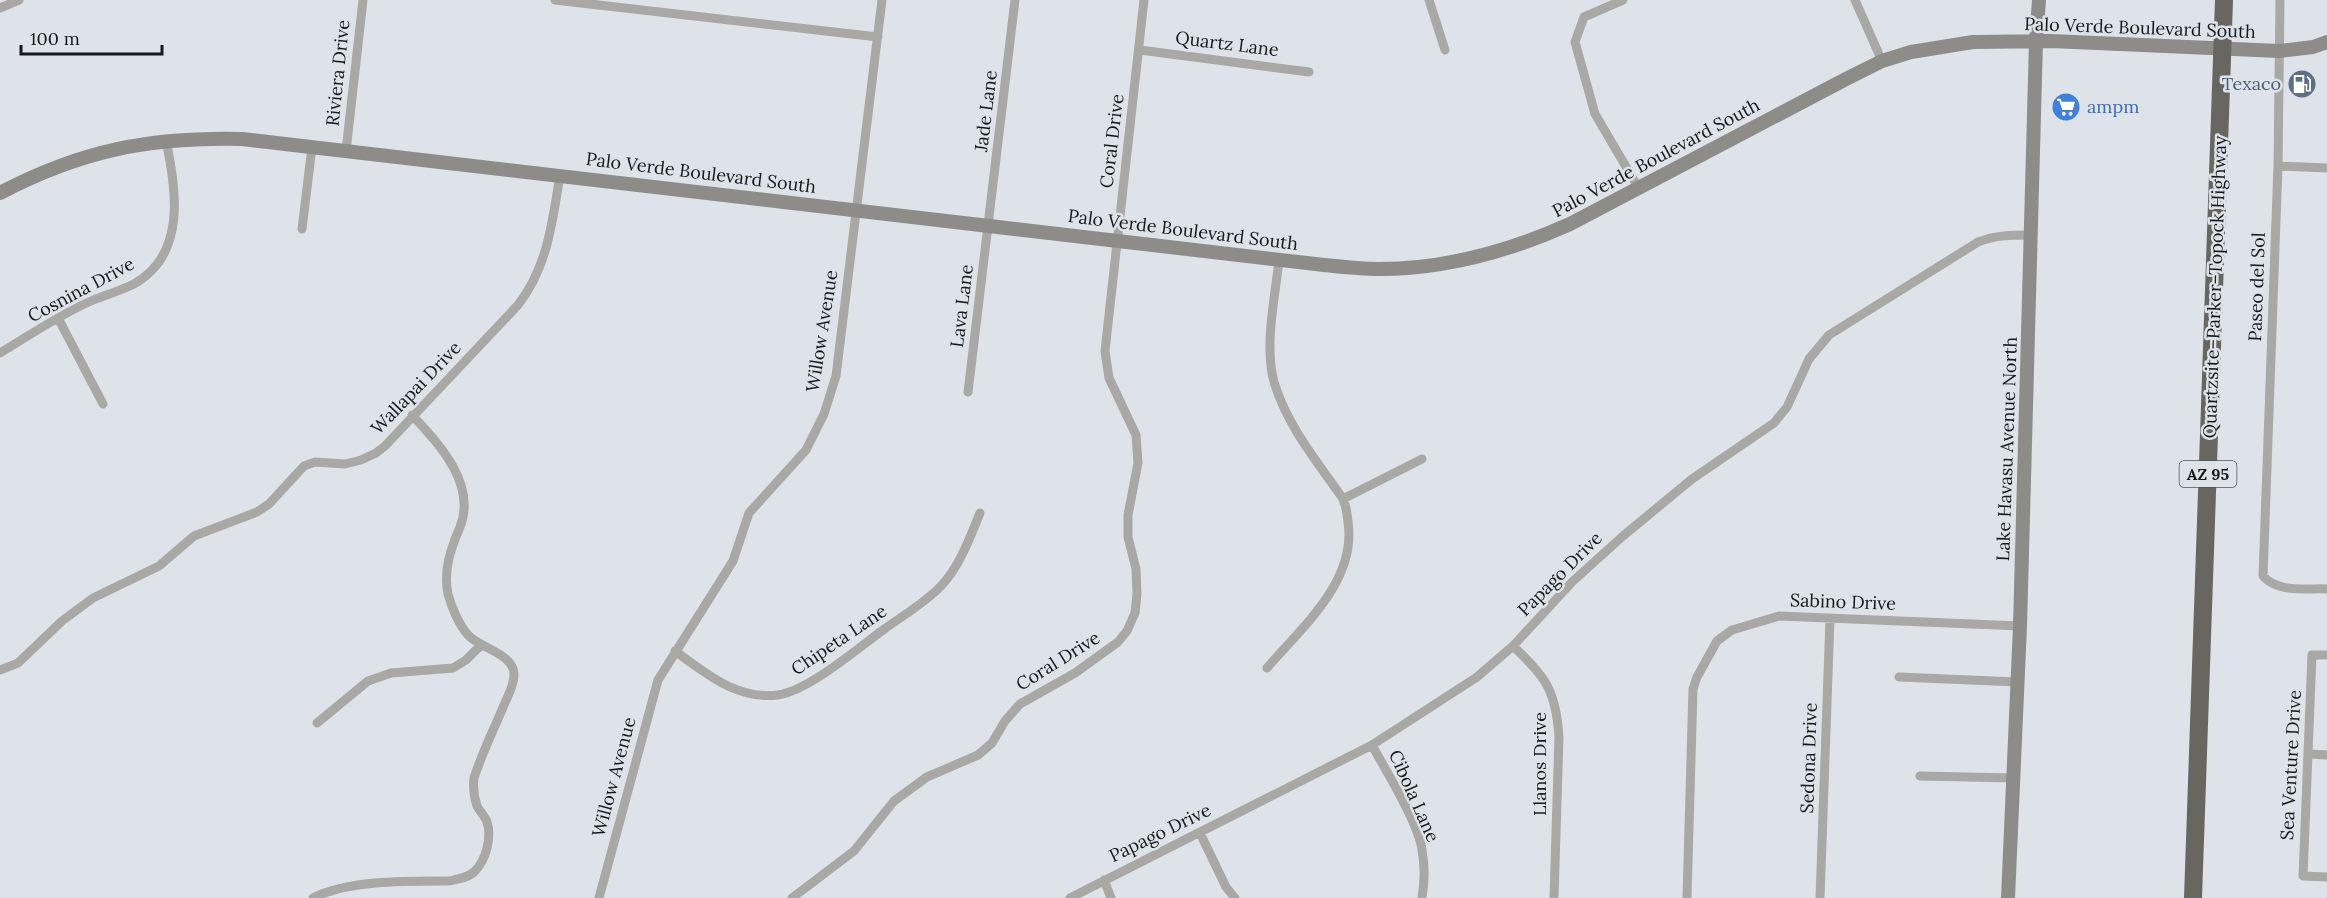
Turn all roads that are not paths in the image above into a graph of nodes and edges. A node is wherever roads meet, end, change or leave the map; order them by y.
1 (19, 0) edge
2 (363, 0) edge
3 (555, 0) edge
4 (882, 0) edge
5 (1015, 0) edge
6 (1144, 0) edge
7 (1429, 0) edge
8 (1623, 0) edge
9 (1855, 0) edge
10 (2039, 0) edge
11 (2224, 0) edge
12 (2280, 0) edge
13 (0, 8) edge
14 (878, 37) junction
15 (2036, 41) junction
16 (2327, 42) edge
17 (2223, 49) junction
18 (1140, 50) junction
19 (1445, 50) dead end
20 (2279, 51) junction
21 (1882, 61) junction
22 (1309, 72) dead end
23 (166, 140) junction
24 (312, 147) junction
25 (346, 151) junction
26 (2278, 166) junction
27 (2327, 168) edge
28 (560, 175) junction
29 (1638, 187) junction
30 (0, 193) edge
31 (857, 210) junction
32 (989, 225) junction
33 (302, 229) dead end
34 (2031, 235) junction
35 (1117, 240) junction
36 (1279, 260) junction
37 (58, 318) junction
38 (0, 353) edge
39 (968, 392) dead end
40 (103, 404) dead end
41 (412, 415) junction
42 (1422, 459) dead end
43 (1343, 499) junction
44 (980, 513) dead end
45 (2327, 589) edge
46 (1830, 618) junction
47 (2020, 626) junction
48 (481, 645) junction
49 (1513, 646) junction
50 (675, 651) junction
51 (2327, 656) edge
52 (1267, 668) dead end
53 (0, 670) edge
54 (1899, 678) dead end
55 (2017, 682) junction
56 (317, 723) dead end
57 (1372, 745) junction
58 (2309, 754) junction
59 (2327, 754) edge
60 (1920, 776) dead end
61 (2013, 778) junction
62 (1200, 833) junction
63 (2327, 877) edge
64 (1104, 880) junction
65 (1422, 897) edge
66 (314, 898) edge
67 (599, 898) edge
68 (792, 898) edge
69 (1070, 898) edge
70 (1111, 898) edge
71 (1235, 898) edge
72 (1554, 898) edge
73 (1687, 898) edge
74 (1821, 898) edge
75 (2008, 898) edge
76 (2193, 898) edge

1 - 13 street
2 - 25 street, Riviera Drive
3 - 14 street
4 - 14 street, Willow Avenue
5 - 32 street, Jade Lane
6 - 18 street, Coral Drive
7 - 19 street
8 - 29 street
9 - 21 street
10 - 15 main road, Lake Havasu Avenue North
11 - 17 highway, Quartzsite–Parker–Topock Highway / AZ 95
12 - 20 street, Paseo del Sol
14 - 31 street, Willow Avenue
15 - 17 main road, Palo Verde Boulevard South
15 - 21 main road, Palo Verde Boulevard South
15 - 34 main road, Lake Havasu Avenue North
16 - 20 main road, Palo Verde Boulevard South
17 - 20 main road, Palo Verde Boulevard South
17 - 76 highway, Quartzsite–Parker–Topock Highway / AZ 95
18 - 22 street, Quartz Lane
18 - 35 street, Coral Drive
20 - 26 street, Paseo del Sol
21 - 29 main road, Palo Verde Boulevard South
23 - 24 main road, Palo Verde Boulevard South
23 - 30 main road, Palo Verde Boulevard South
23 - 37 street, Cosnina Drive
24 - 25 main road, Palo Verde Boulevard South
24 - 33 street
25 - 28 main road, Palo Verde Boulevard South
26 - 27 street
26 - 45 street, Paseo del Sol
28 - 31 main road, Palo Verde Boulevard South
28 - 41 street, Wallapai Drive
29 - 36 main road, Palo Verde Boulevard South
31 - 32 main road, Palo Verde Boulevard South
31 - 50 street, Willow Avenue
32 - 35 main road, Palo Verde Boulevard South
32 - 39 street, Lava Lane
34 - 47 main road, Lake Havasu Avenue North
34 - 49 street, Papago Drive
35 - 36 main road, Palo Verde Boulevard South
35 - 68 street, Coral Drive
36 - 43 street
37 - 38 street, Cosnina Drive
37 - 40 street
41 - 48 street
41 - 53 street, Wallapai Drive
42 - 43 street
43 - 52 street
44 - 50 street, Chipeta Lane
46 - 47 street, Sabino Drive
46 - 73 street, Sabino Drive
46 - 74 street, Sedona Drive
47 - 55 main road, Lake Havasu Avenue North
48 - 56 street
48 - 66 street
49 - 57 street, Papago Drive
49 - 72 street, Llanos Drive
50 - 67 street, Willow Avenue
51 - 58 street, Sea Venture Drive
54 - 55 street
55 - 61 main road, Lake Havasu Avenue North
57 - 62 street, Papago Drive
57 - 65 street, Cibola Lane
58 - 59 street
58 - 63 street, Sea Venture Drive
60 - 61 street
61 - 75 main road, Lake Havasu Avenue North
62 - 64 street, Papago Drive
62 - 71 street
64 - 69 street, Papago Drive
64 - 70 street

